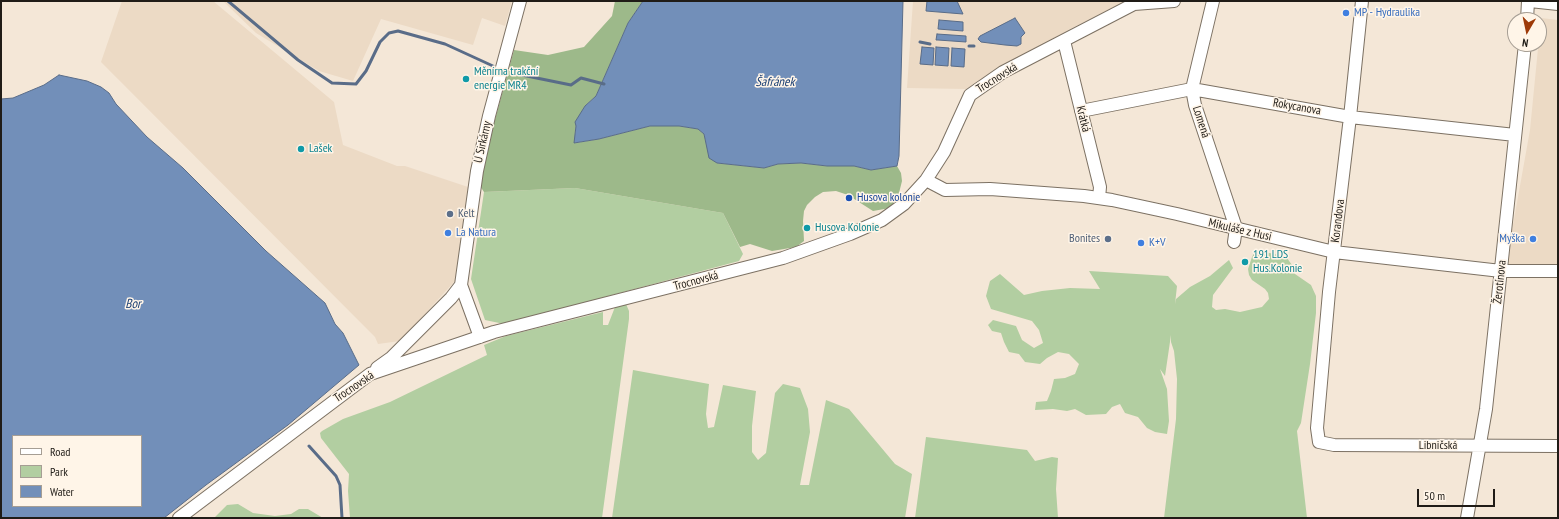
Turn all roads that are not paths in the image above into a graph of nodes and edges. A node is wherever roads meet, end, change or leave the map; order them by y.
1 (520, 1) edge
2 (1174, 1) edge
3 (1213, 1) edge
4 (1362, 1) edge
5 (1529, 1) edge
6 (1558, 4) edge
7 (1528, 12) edge
8 (1064, 41) junction
9 (1524, 52) edge
10 (1192, 89) junction
11 (1081, 111) junction
12 (1350, 117) junction
13 (1515, 135) junction
14 (926, 180) junction
15 (1099, 198) junction
16 (1236, 228) junction
17 (1234, 242) dead end
18 (1334, 252) junction
19 (1501, 271) junction
20 (1558, 271) edge
21 (461, 285) junction
22 (480, 337) junction
23 (370, 374) junction
24 (1319, 442) joint
25 (1479, 446) junction
26 (1558, 446) edge
27 (179, 518) edge
28 (1467, 518) edge

1 - 21 street, U Sirkárny
2 - 8 street, Trocnovská
3 - 10 street, Lomená
4 - 12 street, Korandova
5 - 6 street
5 - 7 street
8 - 11 street, Krátká
8 - 14 street, Trocnovská
9 - 13 street, Žerotínova
10 - 11 street, Rokycanova
10 - 12 street, Rokycanova
10 - 16 street, Lomená
11 - 15 street, Krátká
12 - 13 street, Rokycanova
12 - 18 street, Korandova
13 - 19 street, Žerotínova
14 - 15 street, Mikuláše z Husi
14 - 22 street, Trocnovská
15 - 16 street, Mikuláše z Husi
16 - 17 street, Lomená
16 - 18 street, Mikuláše z Husi
18 - 19 street, Mikuláše z Husi
18 - 24 street, Korandova
19 - 20 street, Mikuláše z Husi
19 - 25 street, Žerotínova
21 - 22 street, U Sirkárny
21 - 23 street
22 - 23 street, Trocnovská
23 - 27 street, Trocnovská
24 - 25 street, Libničská
25 - 26 street, Libničská
25 - 28 street, Žerotínova

